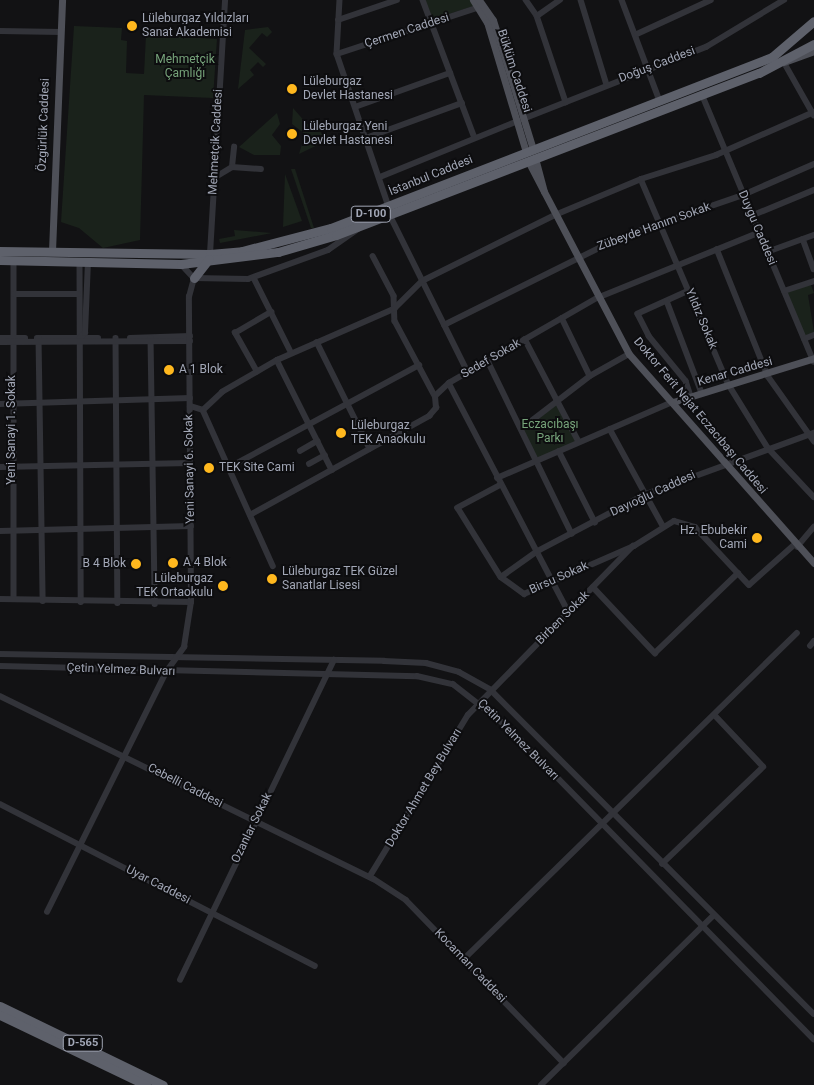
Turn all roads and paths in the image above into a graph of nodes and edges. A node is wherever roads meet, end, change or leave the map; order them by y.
1 (62, 0) edge
2 (225, 0) edge
3 (340, 0) edge
4 (397, 0) edge
5 (423, 0) edge
6 (474, 0) edge
7 (489, 0) edge
8 (526, 0) edge
9 (560, 0) edge
10 (581, 0) edge
11 (622, 0) edge
12 (711, 0) edge
13 (768, 0) edge
14 (784, 0) edge
15 (480, 4) edge
16 (772, 8) junction
17 (537, 16) junction
18 (224, 18) junction
19 (814, 18) edge
20 (236, 20) dead end
21 (338, 20) junction
22 (432, 23) junction
23 (0, 31) edge
24 (61, 32) junction
25 (637, 34) junction
26 (814, 44) edge
27 (814, 51) edge
28 (337, 54) junction
29 (784, 62) junction
30 (646, 69) junction
31 (450, 73) junction
32 (606, 85) junction
33 (702, 94) junction
34 (660, 101) junction
35 (566, 102) junction
36 (462, 103) junction
37 (355, 107) junction
38 (814, 113) edge
39 (521, 120) junction
40 (366, 138) junction
41 (475, 138) junction
42 (234, 147) dead end
43 (725, 151) junction
44 (531, 155) junction
45 (814, 164) edge
46 (232, 167) junction
47 (261, 169) dead end
48 (380, 177) junction
49 (214, 178) junction
50 (641, 179) junction
51 (814, 190) edge
52 (743, 195) junction
53 (390, 211) junction
54 (555, 215) junction
55 (752, 216) junction
56 (659, 224) junction
57 (362, 226) junction
58 (758, 233) junction
59 (814, 235) edge
60 (803, 239) junction
61 (717, 249) junction
62 (0, 251) edge
63 (84, 251) junction
64 (52, 252) junction
65 (767, 252) junction
66 (374, 256) dead end
67 (576, 257) junction
68 (209, 258) junction
69 (0, 260) edge
70 (14, 260) junction
71 (84, 262) junction
72 (181, 264) junction
73 (678, 265) junction
74 (814, 268) edge
75 (194, 278) junction
76 (254, 278) junction
77 (422, 281) junction
78 (814, 281) edge
79 (689, 291) junction
80 (784, 291) junction
81 (14, 294) junction
82 (78, 294) junction
83 (598, 298) junction
84 (667, 301) junction
85 (394, 309) junction
86 (272, 312) junction
87 (562, 318) junction
88 (444, 325) junction
89 (814, 335) edge
90 (0, 338) edge
91 (190, 338) junction
92 (804, 339) junction
93 (12, 340) junction
94 (38, 340) junction
95 (80, 340) junction
96 (116, 340) junction
97 (151, 340) junction
98 (525, 340) junction
99 (0, 342) edge
100 (317, 342) junction
101 (291, 352) junction
102 (629, 354) junction
103 (277, 360) junction
104 (488, 360) junction
105 (813, 360) edge
106 (419, 366) junction
107 (257, 372) junction
108 (468, 372) junction
109 (590, 376) junction
110 (768, 376) junction
111 (449, 383) junction
112 (729, 385) junction
113 (702, 393) junction
114 (436, 396) junction
115 (691, 396) junction
116 (190, 398) junction
117 (558, 401) junction
118 (155, 402) junction
119 (673, 402) junction
120 (80, 403) junction
121 (117, 403) junction
122 (0, 404) edge
123 (12, 404) junction
124 (40, 404) junction
125 (346, 405) junction
126 (190, 406) junction
127 (203, 410) junction
128 (308, 426) junction
129 (522, 429) junction
130 (610, 429) junction
131 (813, 437) edge
132 (317, 441) junction
133 (579, 442) junction
134 (768, 448) junction
135 (370, 449) junction
136 (300, 451) dead end
137 (559, 451) junction
138 (324, 455) junction
139 (536, 461) junction
140 (190, 463) junction
141 (722, 463) junction
142 (117, 464) junction
143 (154, 464) junction
144 (308, 464) dead end
145 (80, 465) junction
146 (13, 466) junction
147 (40, 466) junction
148 (0, 467) edge
149 (228, 468) junction
150 (332, 470) junction
151 (497, 478) junction
152 (501, 485) junction
153 (646, 494) junction
154 (814, 497) edge
155 (250, 514) junction
156 (595, 522) junction
157 (191, 526) junction
158 (663, 526) junction
159 (154, 527) junction
160 (814, 527) edge
161 (118, 528) junction
162 (80, 529) junction
163 (40, 530) junction
164 (0, 531) edge
165 (13, 531) junction
166 (572, 534) junction
167 (634, 546) junction
168 (796, 546) junction
169 (536, 552) junction
170 (814, 563) edge
171 (273, 566) dead end
172 (738, 573) junction
173 (501, 578) junction
174 (551, 582) junction
175 (593, 587) junction
176 (0, 599) edge
177 (14, 599) junction
178 (43, 601) junction
179 (81, 602) junction
180 (191, 602) junction
181 (118, 603) junction
182 (155, 604) junction
183 (568, 612) junction
184 (797, 633) dead end
185 (0, 655) edge
186 (176, 658) junction
187 (334, 660) junction
188 (0, 666) edge
189 (166, 672) junction
190 (326, 677) junction
191 (491, 690) junction
192 (0, 696) edge
193 (480, 701) junction
194 (714, 715) junction
195 (125, 756) junction
196 (0, 804) edge
197 (612, 812) junction
198 (255, 822) junction
199 (601, 824) junction
200 (82, 846) junction
201 (662, 864) junction
202 (370, 876) junction
203 (47, 912) dead end
204 (212, 913) junction
205 (713, 916) junction
206 (702, 926) junction
207 (464, 960) junction
208 (315, 966) dead end
209 (180, 980) dead end
210 (0, 1006) edge
211 (814, 1014) edge
212 (0, 1015) edge
213 (814, 1038) edge
214 (564, 1063) junction
215 (146, 1085) edge
216 (163, 1085) edge
217 (541, 1085) edge

1 - 24 main road, Özgürlük Caddesi
2 - 18 street, Mehmetçik Caddesi
3 - 21 street
4 - 21 street
5 - 22 street
6 - 15 main road, Büklüm Caddesi
7 - 15 street, Çermen Caddesi
8 - 17 street
9 - 17 street
10 - 32 street
11 - 25 street
12 - 25 street
13 - 16 street
14 - 16 street, Doğuş Caddesi
15 - 22 street, Çermen Caddesi
15 - 39 main road, Büklüm Caddesi
16 - 30 street, Doğuş Caddesi
17 - 35 street
18 - 20 street
18 - 49 street, Mehmetçik Caddesi
19 - 34 highway, İstanbul Caddesi / D-100
21 - 28 street
22 - 28 street, Çermen Caddesi
22 - 31 street
23 - 24 street
24 - 64 main road, Özgürlük Caddesi
25 - 30 street
26 - 29 highway, D-100
27 - 29 main road, İstanbul Caddesi
28 - 37 street
29 - 33 highway, İstanbul Caddesi / D-100
29 - 38 street
30 - 32 street, Doğuş Caddesi
30 - 34 street
31 - 36 street
31 - 37 street
32 - 35 street, Doğuş Caddesi
33 - 43 street, Duygu Caddesi
33 - 44 highway, İstanbul Caddesi / D-100
34 - 44 highway, İstanbul Caddesi / D-100
35 - 39 street, Doğuş Caddesi
36 - 40 street
36 - 41 street
37 - 40 street
38 - 43 street
39 - 41 street, Doğuş Caddesi
39 - 44 main road, Büklüm Caddesi
40 - 48 street
41 - 48 street, Doğuş Caddesi
42 - 46 street
43 - 50 street
43 - 52 street, Duygu Caddesi
44 - 53 highway, İstanbul Caddesi / D-100
44 - 54 main road, Doktor Ferit Nejat Eczacıbaşı Caddesi
45 - 52 street, Zübeyde Hanım Sokak
46 - 47 street
46 - 49 street
48 - 53 street
49 - 68 street, Mehmetçik Caddesi
50 - 54 street
50 - 56 street, Yıldız Sokak
51 - 55 street
52 - 55 street, Duygu Caddesi
52 - 56 street, Zübeyde Hanım Sokak
53 - 57 highway, İstanbul Caddesi / D-100
53 - 68 highway, İstanbul Caddesi / D-100
53 - 77 street
54 - 67 main road, Doktor Ferit Nejat Eczacıbaşı Caddesi
54 - 77 street
55 - 58 street, Duygu Caddesi
56 - 67 street, Zübeyde Hanım Sokak
56 - 73 street, Yıldız Sokak
57 - 68 highway, İstanbul Caddesi / D-100
57 - 76 street
58 - 61 street, Sedef Sokak
58 - 65 street, Duygu Caddesi
59 - 60 street
60 - 65 street
60 - 74 street
61 - 73 street, Sedef Sokak
61 - 110 street
62 - 64 highway, İstanbul Caddesi / D-100
63 - 64 highway, İstanbul Caddesi / D-100
63 - 68 highway, İstanbul Caddesi / D-100
63 - 71 highway
65 - 80 street, Duygu Caddesi
66 - 85 street
67 - 83 main road, Doktor Ferit Nejat Eczacıbaşı Caddesi
67 - 88 street, Zübeyde Hanım Sokak
68 - 72 highway, İstanbul Caddesi / D-100
68 - 75 highway
69 - 70 highway, İstanbul Caddesi / D-100
70 - 71 highway, İstanbul Caddesi / D-100
70 - 81 street, Yeni Sanayi 1. Sokak
71 - 72 highway, İstanbul Caddesi / D-100
71 - 82 street
71 - 95 street
72 - 75 street
73 - 79 street, Yıldız Sokak
73 - 83 street, Sedef Sokak
75 - 76 street
75 - 91 street, Yeni Sanayi 6. Sokak
76 - 86 street
77 - 85 street
77 - 88 street
78 - 80 street
79 - 84 street
79 - 112 street, Yıldız Sokak
80 - 92 street, Duygu Caddesi
81 - 82 street
81 - 93 street, Yeni Sanayi 1. Sokak
82 - 95 street
83 - 87 street, Sedef Sokak
83 - 102 main road, Doktor Ferit Nejat Eczacıbaşı Caddesi
84 - 113 street
84 - 115 street
85 - 100 street
85 - 106 street
86 - 101 street
86 - 107 street
87 - 98 street, Sedef Sokak
87 - 109 street
88 - 108 street
89 - 92 street
90 - 93 street
91 - 97 street
91 - 116 street, Yeni Sanayi 6. Sokak
92 - 105 street, Duygu Caddesi
93 - 94 street
93 - 99 street
93 - 123 street, Yeni Sanayi 1. Sokak
94 - 95 street
94 - 124 street
95 - 96 street
95 - 120 street
96 - 97 street
96 - 121 street
97 - 118 street
98 - 104 street, Sedef Sokak
98 - 117 street
100 - 101 street
100 - 125 street
101 - 103 street
102 - 109 street
102 - 119 main road, Doktor Ferit Nejat Eczacıbaşı Caddesi
103 - 107 street
103 - 128 street
104 - 108 street, Sedef Sokak
104 - 129 street
105 - 110 main road, Kenar Caddesi
106 - 114 street
106 - 125 street
107 - 127 street
108 - 111 street, Sedef Sokak
109 - 117 street
110 - 112 main road, Kenar Caddesi
110 - 131 street
111 - 114 street, Sedef Sokak
111 - 151 street
112 - 113 main road, Kenar Caddesi
112 - 134 street, Yıldız Sokak
113 - 115 main road, Kenar Caddesi
114 - 135 street, Sedef Sokak
115 - 119 main road, Kenar Caddesi
116 - 118 street
116 - 126 street, Yeni Sanayi 6. Sokak
117 - 129 street
117 - 133 street
118 - 121 street
118 - 143 street
119 - 130 street, Kenar Caddesi
119 - 141 main road, Doktor Ferit Nejat Eczacıbaşı Caddesi
120 - 121 street
120 - 124 street
120 - 145 street
121 - 142 street
122 - 123 street
123 - 124 street
123 - 146 street, Yeni Sanayi 1. Sokak
124 - 147 street
125 - 128 street
125 - 135 street
126 - 127 street
126 - 140 street, Yeni Sanayi 6. Sokak
127 - 149 street
128 - 132 street
128 - 149 street
129 - 139 street
130 - 133 street, Kenar Caddesi
130 - 153 street
131 - 134 street, Dayıoğlu Caddesi
132 - 136 street
132 - 138 street
133 - 137 street, Kenar Caddesi
134 - 141 street, Dayıoğlu Caddesi
134 - 154 street, Yıldız Sokak
135 - 150 street, Sedef Sokak
137 - 139 street, Kenar Caddesi
137 - 156 street
138 - 144 street
138 - 150 street
139 - 151 street, Kenar Caddesi
139 - 166 street
140 - 143 street
140 - 157 street, Yeni Sanayi 6. Sokak
141 - 153 street, Dayıoğlu Caddesi
141 - 168 main road, Doktor Ferit Nejat Eczacıbaşı Caddesi
142 - 143 street
142 - 145 street
142 - 161 street
143 - 159 street
145 - 147 street
145 - 162 street
146 - 147 street
146 - 148 street
146 - 165 street, Yeni Sanayi 1. Sokak
147 - 163 street
149 - 155 street
150 - 155 street, Sedef Sokak
151 - 152 street
152 - 169 street
152 - 173 street, Birsu Sokak
153 - 156 street, Dayıoğlu Caddesi
153 - 158 street
155 - 171 street
156 - 166 street, Dayıoğlu Caddesi
157 - 159 street
157 - 180 street, Yeni Sanayi 6. Sokak
158 - 167 street, Birsu Sokak
158 - 172 street, Birsu Sokak
159 - 161 street
159 - 182 street
160 - 168 street
161 - 162 street
161 - 181 street
162 - 163 street
162 - 179 street
163 - 165 street
163 - 178 street
164 - 165 street
165 - 177 street, Yeni Sanayi 1. Sokak
166 - 169 street, Dayıoğlu Caddesi
167 - 174 street, Birsu Sokak
167 - 175 street, Birben Sokak
168 - 170 main road, Doktor Ferit Nejat Eczacıbaşı Caddesi
168 - 172 street
169 - 173 street, Dayıoğlu Caddesi
169 - 174 street
172 - 175 street
173 - 174 street, Birsu Sokak
174 - 183 street
175 - 183 street, Birben Sokak
176 - 177 street
177 - 178 street
178 - 179 street
179 - 181 street
180 - 182 street
180 - 186 street, Yeni Sanayi 6. Sokak
181 - 182 street
183 - 191 street, Birben Sokak
184 - 194 street
185 - 186 street, Çetin Yelmez Bulvarı
186 - 187 street, Çetin Yelmez Bulvarı
186 - 189 street, Yeni Sanayi 6. Sokak
187 - 190 street, Ozanlar Sokak
187 - 191 street, Çetin Yelmez Bulvarı
188 - 189 street, Çetin Yelmez Bulvarı
189 - 190 street, Çetin Yelmez Bulvarı
189 - 195 street, Yeni Sanayi 6. Sokak
190 - 193 street, Çetin Yelmez Bulvarı
190 - 198 street, Ozanlar Sokak
191 - 193 street, Birben Sokak
191 - 197 street, Çetin Yelmez Bulvarı
192 - 195 street, Cebelli Caddesi
193 - 199 street, Çetin Yelmez Bulvarı
193 - 202 street, Doktor Ahmet Bey Bulvarı
194 - 197 street
194 - 201 street
195 - 198 street, Cebelli Caddesi
195 - 200 street, Yeni Sanayi 6. Sokak
196 - 200 street, Uyar Caddesi
197 - 199 street
197 - 201 street, Çetin Yelmez Bulvarı
198 - 202 street, Cebelli Caddesi
198 - 204 street, Ozanlar Sokak
199 - 206 street, Çetin Yelmez Bulvarı
199 - 207 street
200 - 203 street, Yeni Sanayi 6. Sokak
200 - 204 street, Uyar Caddesi
201 - 205 street, Çetin Yelmez Bulvarı
202 - 207 street, Kocaman Caddesi
204 - 208 street, Uyar Caddesi
204 - 209 street, Ozanlar Sokak
205 - 206 street
205 - 211 street, Çetin Yelmez Bulvarı
206 - 213 street, Çetin Yelmez Bulvarı
206 - 214 street
207 - 214 street, Kocaman Caddesi
210 - 216 highway, D-565
212 - 215 highway, D-565
214 - 217 street

